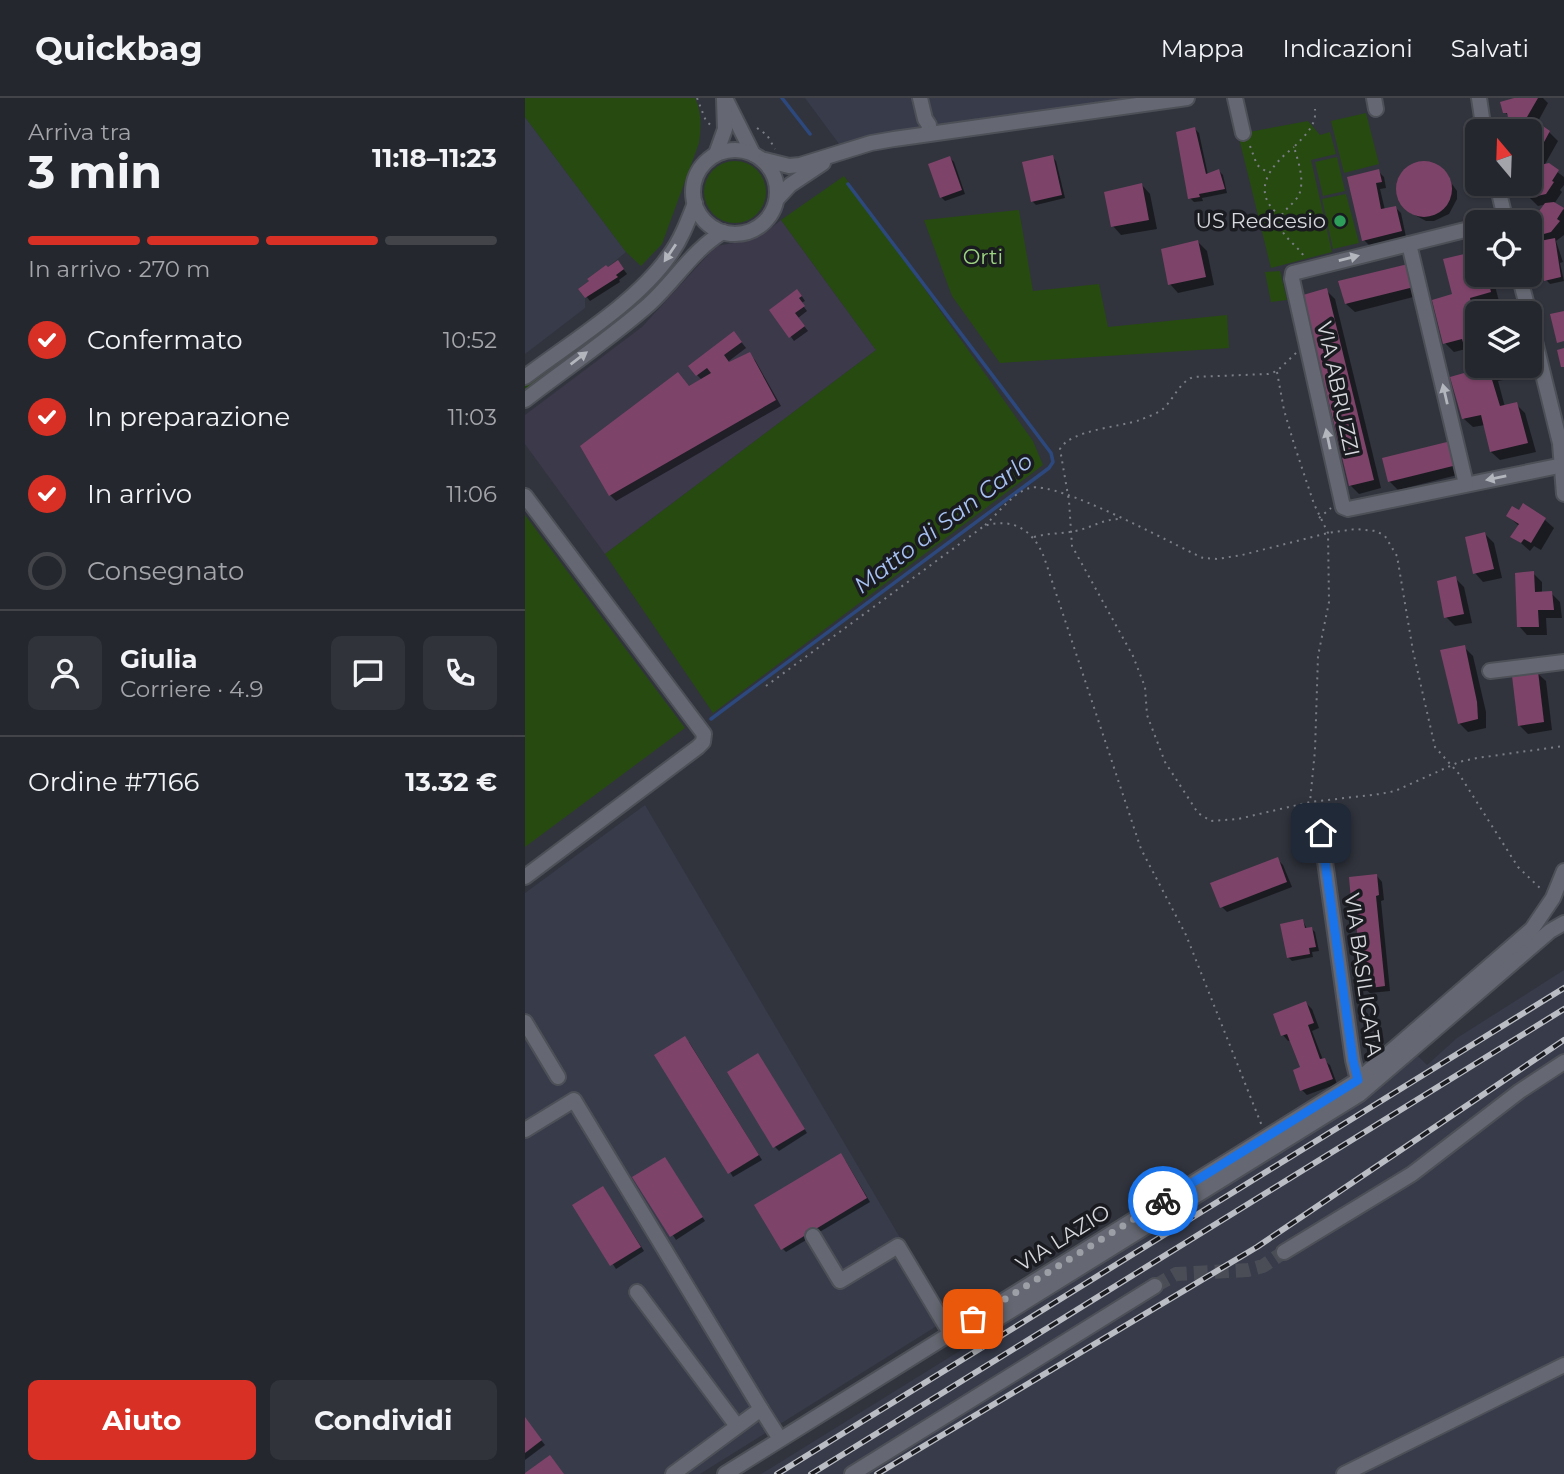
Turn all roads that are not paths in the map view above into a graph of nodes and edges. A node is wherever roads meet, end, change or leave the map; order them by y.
1 (724, 98) edge
2 (920, 98) edge
3 (1186, 98) edge
4 (1235, 98) edge
5 (1470, 98) edge
6 (1479, 98) edge
7 (1481, 115) junction
8 (1482, 119) edge
9 (1242, 128) road end
10 (928, 133) junction
11 (716, 154) junction
12 (759, 157) junction
13 (833, 157) junction
14 (777, 199) junction
15 (695, 202) junction
16 (1465, 230) edge
17 (723, 232) junction
18 (1409, 244) junction
19 (1542, 366) edge
20 (525, 377) edge
21 (525, 400) edge
22 (1562, 445) edge
23 (1563, 466) edge
24 (1466, 484) junction
25 (1564, 494) edge
26 (525, 496) edge
27 (1564, 662) edge
28 (1490, 671) dead end
29 (1321, 833) road end
30 (525, 877) edge
31 (1563, 879) edge
32 (1564, 923) edge
33 (525, 1022) edge
34 (1564, 1062) edge
35 (558, 1077) dead end
36 (1358, 1080) junction
37 (525, 1130) edge
38 (813, 1236) dead end
39 (1285, 1252) tunnel mouth
40 (1155, 1286) tunnel mouth
41 (637, 1292) dead end
42 (950, 1333) junction
43 (1564, 1365) edge
44 (761, 1409) junction
45 (737, 1426) junction
46 (780, 1439) junction
47 (673, 1474) edge
48 (725, 1474) edge
49 (852, 1474) edge
50 (1344, 1474) edge

1 - 11 street
1 - 12 street
2 - 10 street
3 - 10 street
4 - 9 street
5 - 7 street
6 - 7 street
7 - 8 street
10 - 13 street
11 - 12 street
11 - 15 street
12 - 13 street
12 - 14 street
13 - 14 street
14 - 17 street
15 - 17 street
15 -> 20 street
16 - 18 street
21 -> 17 street
24 -> 18 street
24 -> 18 street, VIA ABRUZZI
19 - 22 street
22 - 23 street
23 -> 24 street, VIA ABRUZZI
23 - 25 street
26 - 30 street
27 - 28 street
29 - 36 street, VIA BASILICATA
31 - 36 street, VIA LAZIO
32 - 42 street
33 - 35 street
34 - 39 street
36 - 42 street, VIA LAZIO
37 - 44 street
38 - 42 street
40 - 49 street
41 - 45 street
42 - 46 street, VIA LAZIO
43 - 50 street
44 - 45 street
44 - 46 street
45 - 47 street
46 - 48 street, VIA LAZIO

